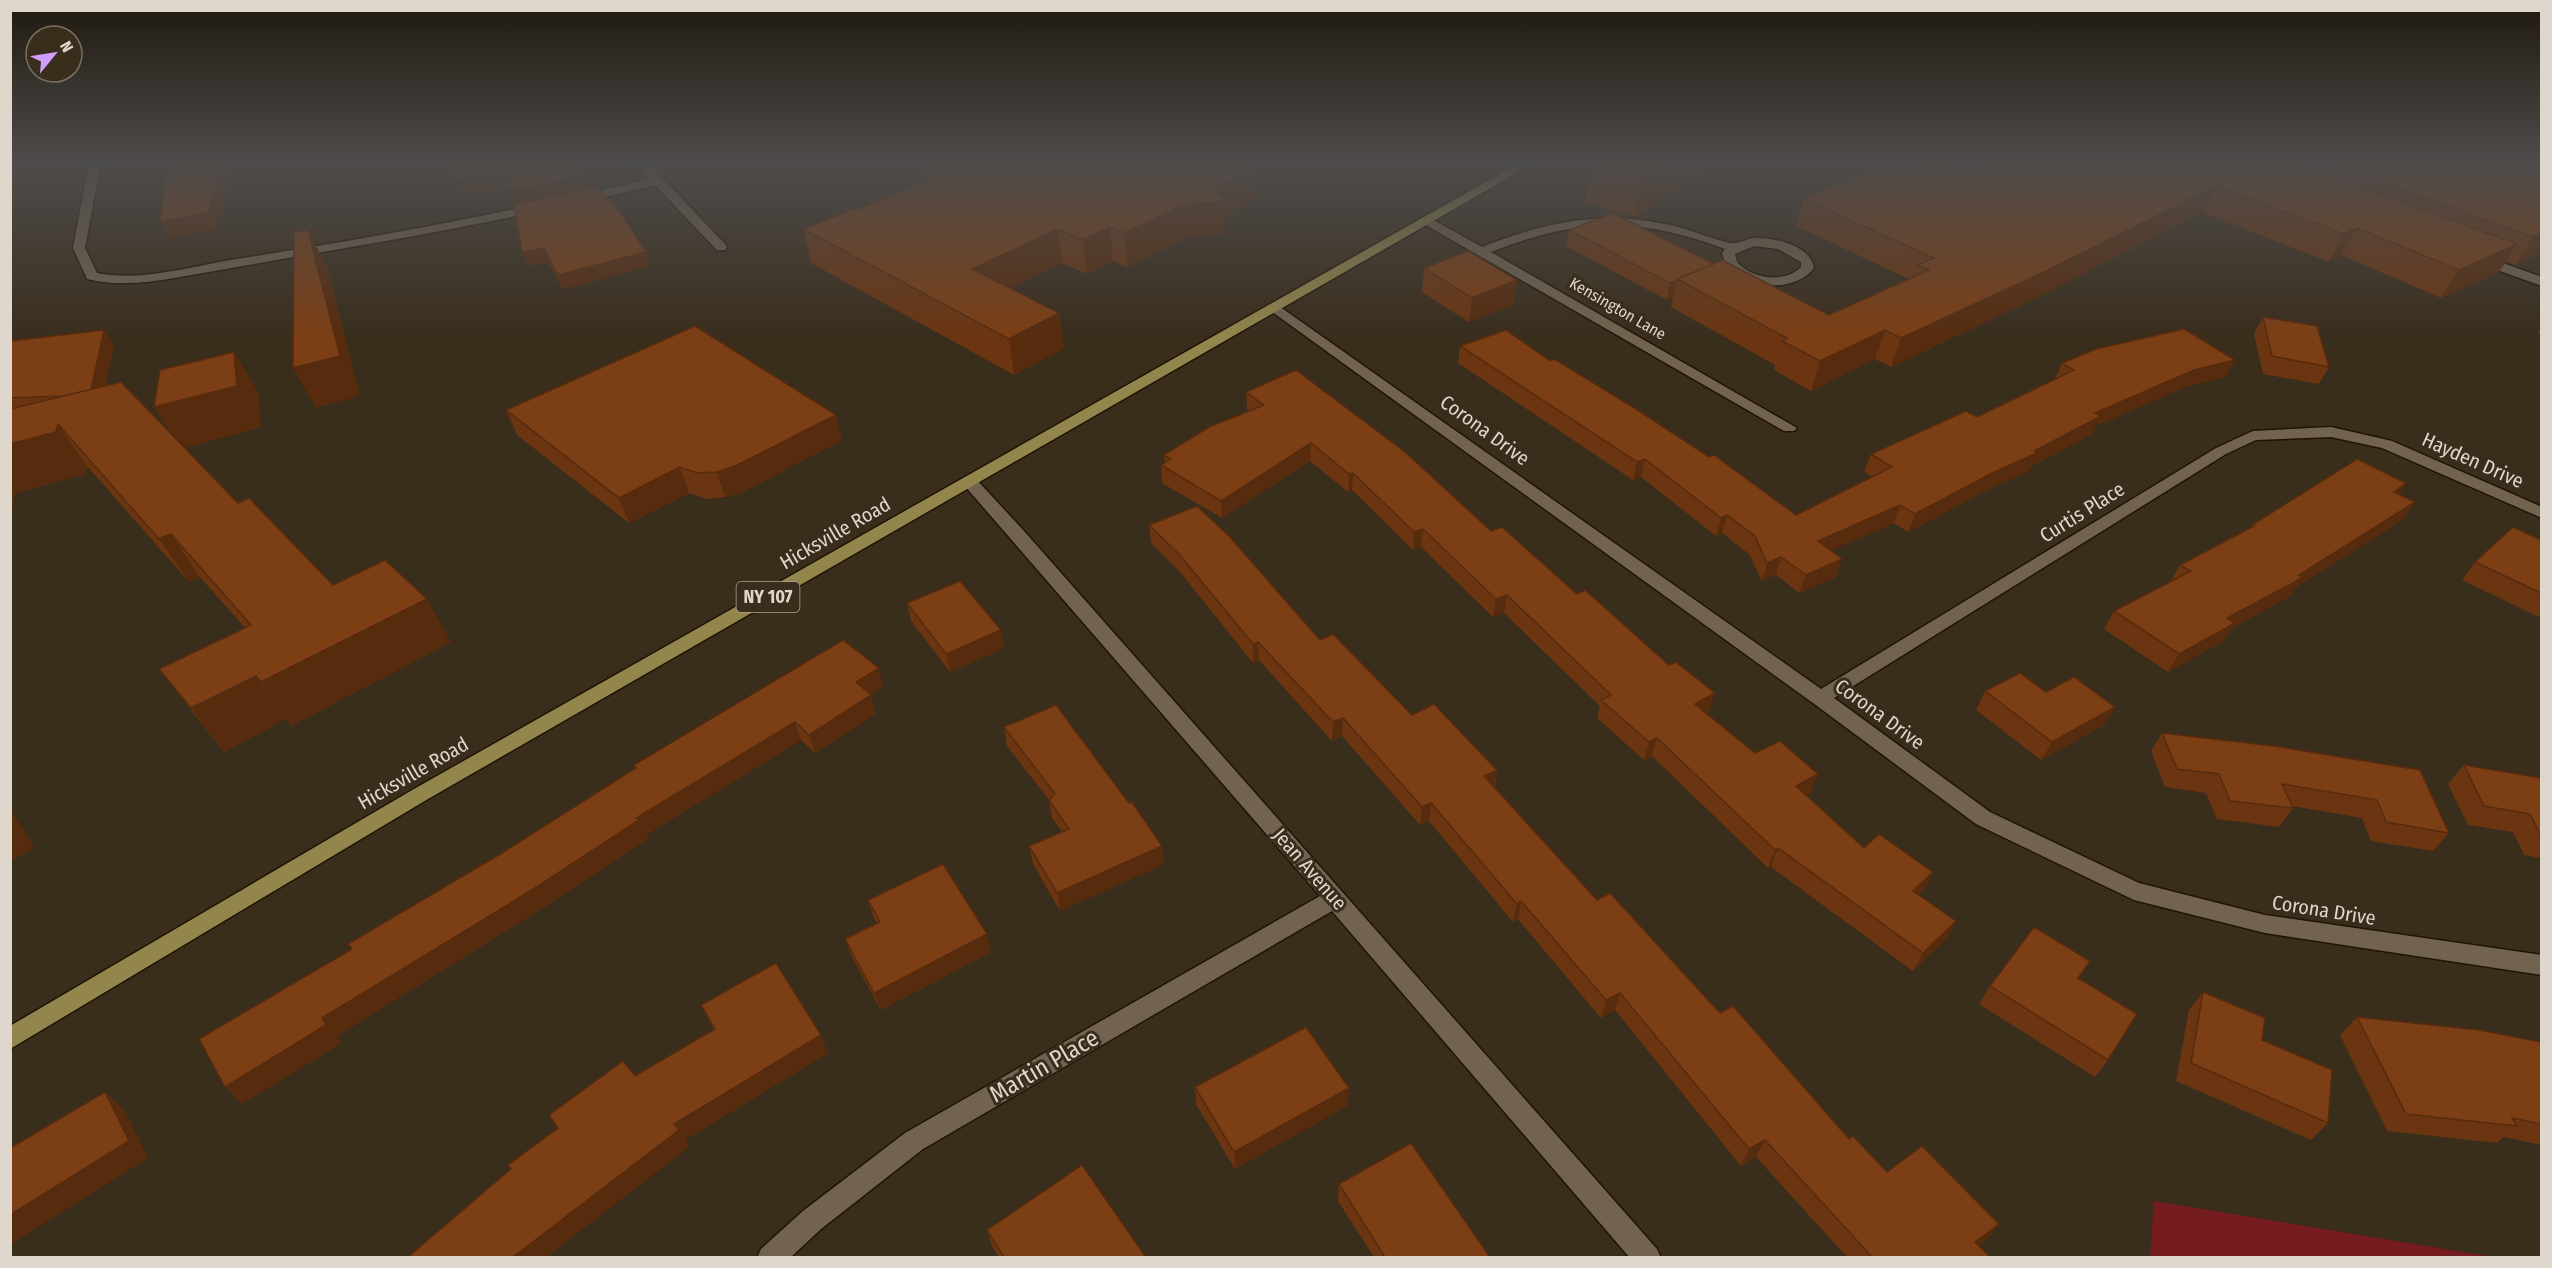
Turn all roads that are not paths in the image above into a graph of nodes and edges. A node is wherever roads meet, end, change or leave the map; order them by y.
1 (84, 221) edge
2 (480, 221) edge
3 (696, 221) edge
4 (1428, 221) joint
5 (1607, 221) edge
6 (1615, 221) edge
7 (721, 247) dead end
8 (1733, 248) junction
9 (1482, 251) junction
10 (2464, 253) edge
11 (2541, 282) edge
12 (1276, 308) junction
13 (1789, 428) dead end
14 (2386, 444) joint
15 (970, 482) junction
16 (2541, 513) edge
17 (1820, 698) junction
18 (1335, 898) junction
19 (2541, 965) edge
20 (10, 1039) edge
21 (770, 1257) edge
22 (1648, 1257) edge

1 - 2 street
3 - 7 street
4 - 9 street, Kensington Lane
4 - 12 main road, Hicksville Road / NY 107
5 - 9 street
6 - 8 street
8 - 8 street
9 - 13 street, Kensington Lane
10 - 11 street
12 - 15 main road, Hicksville Road / NY 107
12 - 17 street, Corona Drive
14 - 16 street, Hayden Drive
14 - 17 street, Curtis Place
15 - 18 street, Jean Avenue
15 - 20 main road, Hicksville Road / NY 107
17 - 19 street, Corona Drive
18 - 21 street, Martin Place
18 - 22 street, Jean Avenue

